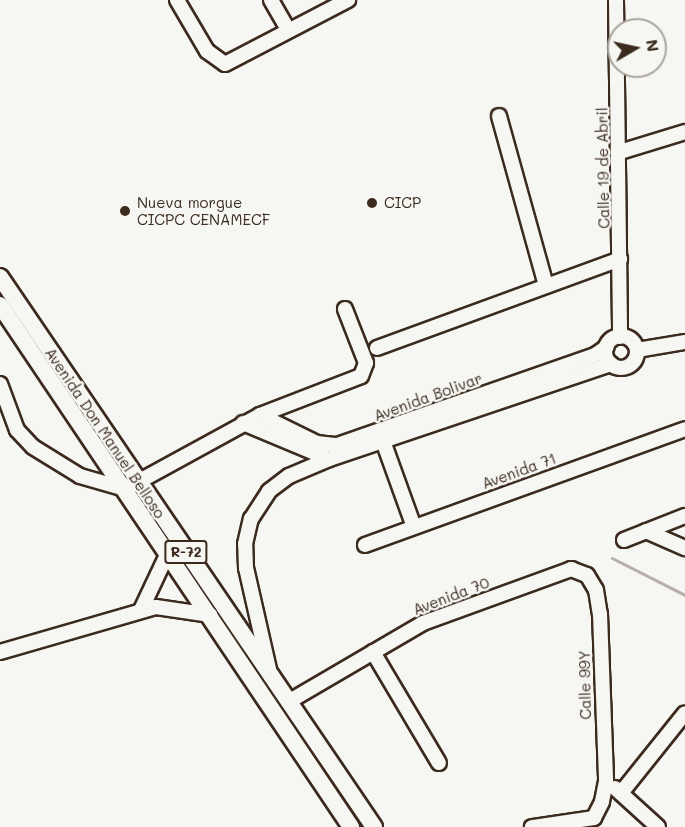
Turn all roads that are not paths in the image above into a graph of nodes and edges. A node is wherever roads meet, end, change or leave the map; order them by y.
1 (177, 0) edge
2 (271, 0) edge
3 (348, 0) edge
4 (616, 0) edge
5 (288, 30) junction
6 (500, 116) dead end
7 (685, 132) edge
8 (620, 152) junction
9 (620, 259) junction
10 (0, 277) edge
11 (546, 286) junction
12 (0, 305) edge
13 (345, 309) dead end
14 (620, 337) junction
15 (685, 342) edge
16 (607, 347) junction
17 (377, 348) dead end
18 (637, 350) junction
19 (611, 364) junction
20 (0, 384) edge
21 (260, 415) junction
22 (243, 423) junction
23 (685, 429) edge
24 (383, 441) junction
25 (329, 459) junction
26 (131, 485) junction
27 (685, 516) edge
28 (414, 527) junction
29 (646, 531) junction
30 (624, 540) dead end
31 (365, 545) dead end
32 (685, 548) edge
33 (167, 555) junction
34 (596, 590) joint
35 (141, 610) junction
36 (210, 615) junction
37 (0, 652) edge
38 (373, 652) junction
39 (271, 677) junction
40 (288, 702) junction
41 (685, 712) edge
42 (439, 763) dead end
43 (606, 781) junction
44 (621, 793) junction
45 (351, 827) edge
46 (374, 827) edge
47 (532, 827) edge
48 (658, 827) edge

1 - 5 street
2 - 5 street
3 - 5 street
4 - 8 street, Calle 19 de Abril
6 - 11 street
7 - 8 street
8 - 9 street, Calle 19 de Abril
9 - 11 street
9 - 14 street, Calle 19 de Abril
10 - 26 main road, Avenida Don Manuel Belloso / R-72
11 - 17 street
12 - 26 main road, Avenida Don Manuel Belloso / R-72
13 - 21 street
14 - 16 street
14 - 18 street
15 - 18 street
16 - 19 street
16 - 21 street, Avenida Bolivar
18 - 19 street
19 - 24 street
20 - 26 street
21 - 22 street
22 - 25 street
22 - 26 street
23 - 28 street, Avenida 71
24 - 25 street
24 - 28 street
25 - 39 street
26 - 33 main road, Avenida Don Manuel Belloso / R-72
26 - 39 main road, Avenida Don Manuel Belloso / R-72
27 - 29 street
28 - 31 street, Avenida 71
29 - 30 street
29 - 32 street
33 - 35 street
33 - 36 main road, Avenida Don Manuel Belloso / R-72
34 - 38 street, Avenida 70
34 - 43 street, Calle 99Y
35 - 36 street
35 - 37 street
36 - 45 main road, Avenida Don Manuel Belloso / R-72
38 - 40 street, Avenida 70
38 - 42 street
39 - 40 main road, Avenida Don Manuel Belloso / R-72
40 - 46 main road, Avenida Don Manuel Belloso / R-72
41 - 44 street
43 - 44 street
43 - 47 street, Calle 99Y
44 - 48 street

